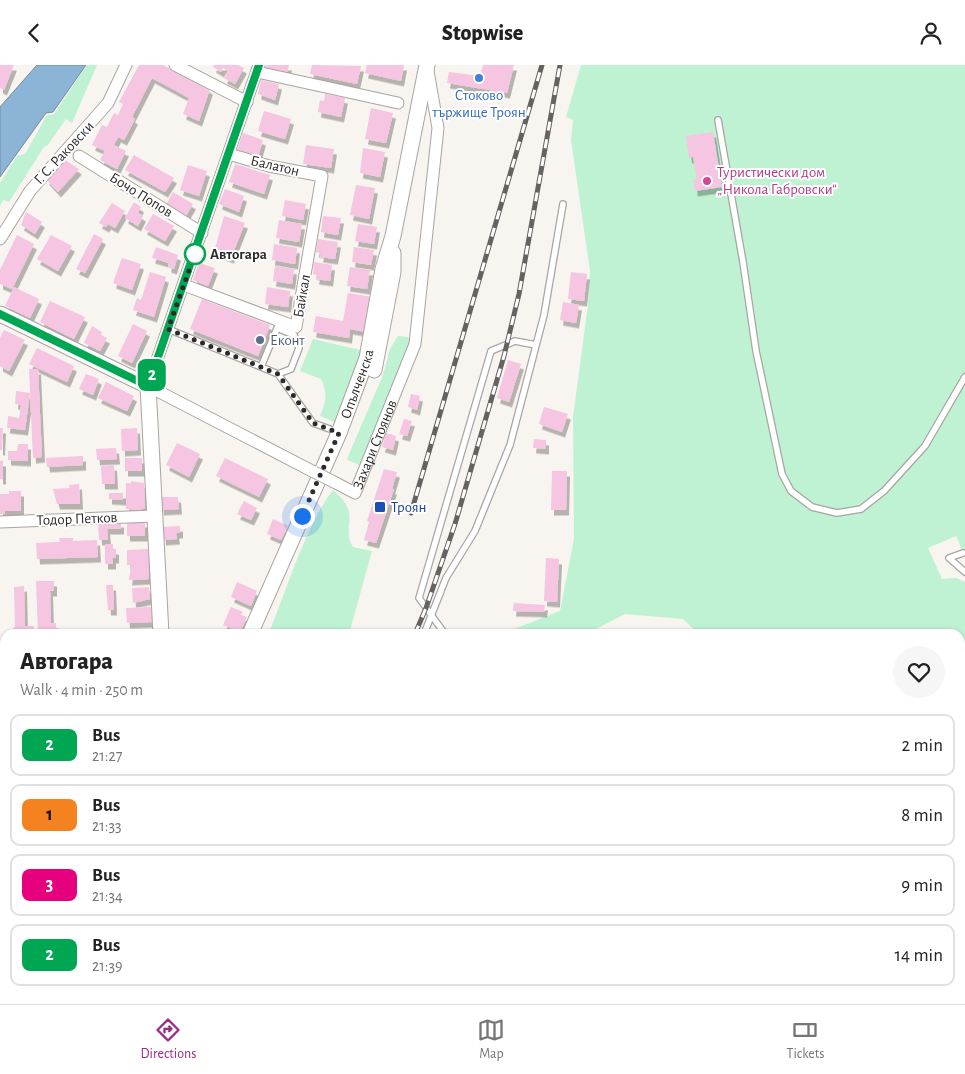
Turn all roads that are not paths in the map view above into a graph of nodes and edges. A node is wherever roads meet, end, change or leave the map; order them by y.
1 (126, 65) edge
2 (175, 65) edge
3 (427, 65) edge
4 (258, 69) edge
5 (247, 102) junction
6 (398, 103) dead end
7 (718, 120) dead end
8 (229, 154) junction
9 (79, 156) dead end
10 (322, 176) joint
11 (563, 204) dead end
12 (202, 233) junction
13 (393, 237) junction
14 (0, 239) edge
15 (184, 285) junction
16 (0, 314) edge
17 (278, 324) junction
18 (168, 329) junction
19 (536, 345) junction
20 (261, 367) junction
21 (278, 374) junction
22 (965, 377) edge
23 (148, 386) junction
24 (339, 433) junction
25 (154, 516) junction
26 (0, 522) edge
27 (963, 553) dead end
28 (965, 573) edge
29 (431, 615) junction
30 (160, 629) edge
31 (252, 629) edge
32 (264, 629) edge
33 (426, 629) edge
34 (441, 629) edge

1 - 14 street, Г. С. Раковски
2 - 5 street
3 - 13 street, Опълченска
3 - 23 street, Захари Стоянов, bridge
4 - 5 street
4 - 6 street
5 - 8 street
7 - 22 lane
8 - 10 street, Балатон
8 - 12 street
9 - 12 street, Бочо Попов
10 - 17 street, Байкал
11 - 19 lane
12 - 15 street
13 - 24 street, Опълченска
13 - 32 street, Опълченска
15 - 17 street, Байкал
15 - 18 street
16 - 23 street, Захари Стоянов
17 - 20 lane
17 - 21 lane
18 - 20 lane
18 - 23 street
19 - 29 lane
19 - 29 lane
20 - 21 lane
21 - 24 lane
23 - 25 street
24 - 31 street, Опълченска
25 - 26 street, Тодор Петков
25 - 30 street
27 - 28 lane
29 - 33 lane
29 - 34 lane

